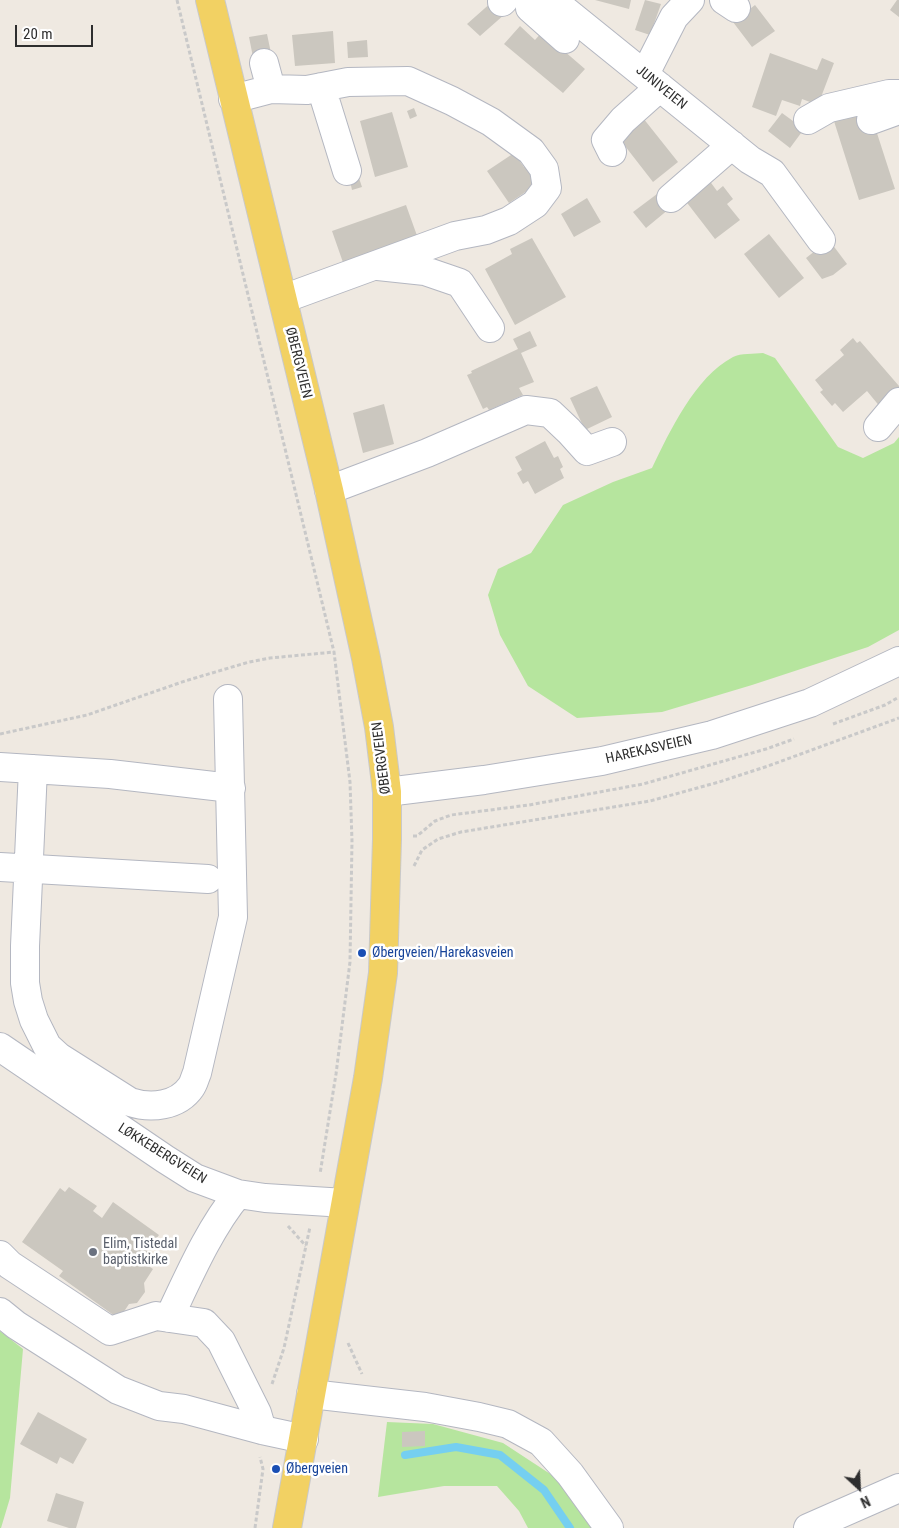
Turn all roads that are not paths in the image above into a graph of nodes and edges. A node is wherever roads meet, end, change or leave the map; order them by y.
1 (210, 0) edge
2 (531, 0) edge
3 (552, 0) edge
4 (690, 0) edge
5 (564, 38) dead end
6 (652, 80) junction
7 (321, 87) junction
8 (899, 94) edge
9 (233, 99) junction
10 (899, 110) edge
11 (808, 120) dead end
12 (871, 120) dead end
13 (732, 145) junction
14 (612, 152) dead end
15 (347, 171) dead end
16 (671, 198) dead end
17 (821, 240) dead end
18 (374, 266) junction
19 (282, 298) junction
20 (490, 328) dead end
21 (899, 402) edge
22 (878, 427) dead end
23 (612, 442) dead end
24 (329, 490) junction
25 (899, 661) edge
26 (228, 699) dead end
27 (0, 767) edge
28 (32, 769) junction
29 (231, 788) junction
30 (387, 792) junction
31 (0, 867) edge
32 (29, 869) junction
33 (208, 878) dead end
34 (0, 1047) edge
35 (238, 1194) junction
36 (345, 1203) junction
37 (0, 1255) edge
38 (0, 1312) edge
39 (169, 1318) junction
40 (311, 1394) junction
41 (262, 1430) junction
42 (304, 1439) junction
43 (899, 1488) edge
44 (287, 1528) edge
45 (609, 1528) edge
46 (808, 1528) edge

1 - 9 main road, ØBERGVEIEN
2 - 5 street
3 - 6 street, JUNIVEIEN
4 - 6 street
6 - 13 street, JUNIVEIEN
6 - 14 street
7 - 9 street
7 - 15 street
7 - 18 street
8 - 11 street
9 - 19 main road, ØBERGVEIEN
10 - 12 street
13 - 16 street
13 - 17 street, JUNIVEIEN
18 - 19 street
18 - 20 street
19 - 24 main road, ØBERGVEIEN
21 - 22 street
23 - 24 street
24 - 30 main road, ØBERGVEIEN
25 - 30 street, HAREKASVEIEN
26 - 29 street
27 - 28 street
28 - 29 street
28 - 32 street
29 - 32 street
30 - 36 main road, ØBERGVEIEN
31 - 32 street
32 - 33 street
34 - 35 street, LØKKEBERGVEIEN
35 - 36 street, LØKKEBERGVEIEN
35 - 39 street
36 - 40 main road, ØBERGVEIEN
37 - 39 street
38 - 41 street
39 - 41 street
40 - 42 main road, ØBERGVEIEN
40 - 45 street
41 - 42 street
42 - 44 main road, ØBERGVEIEN
43 - 46 street

